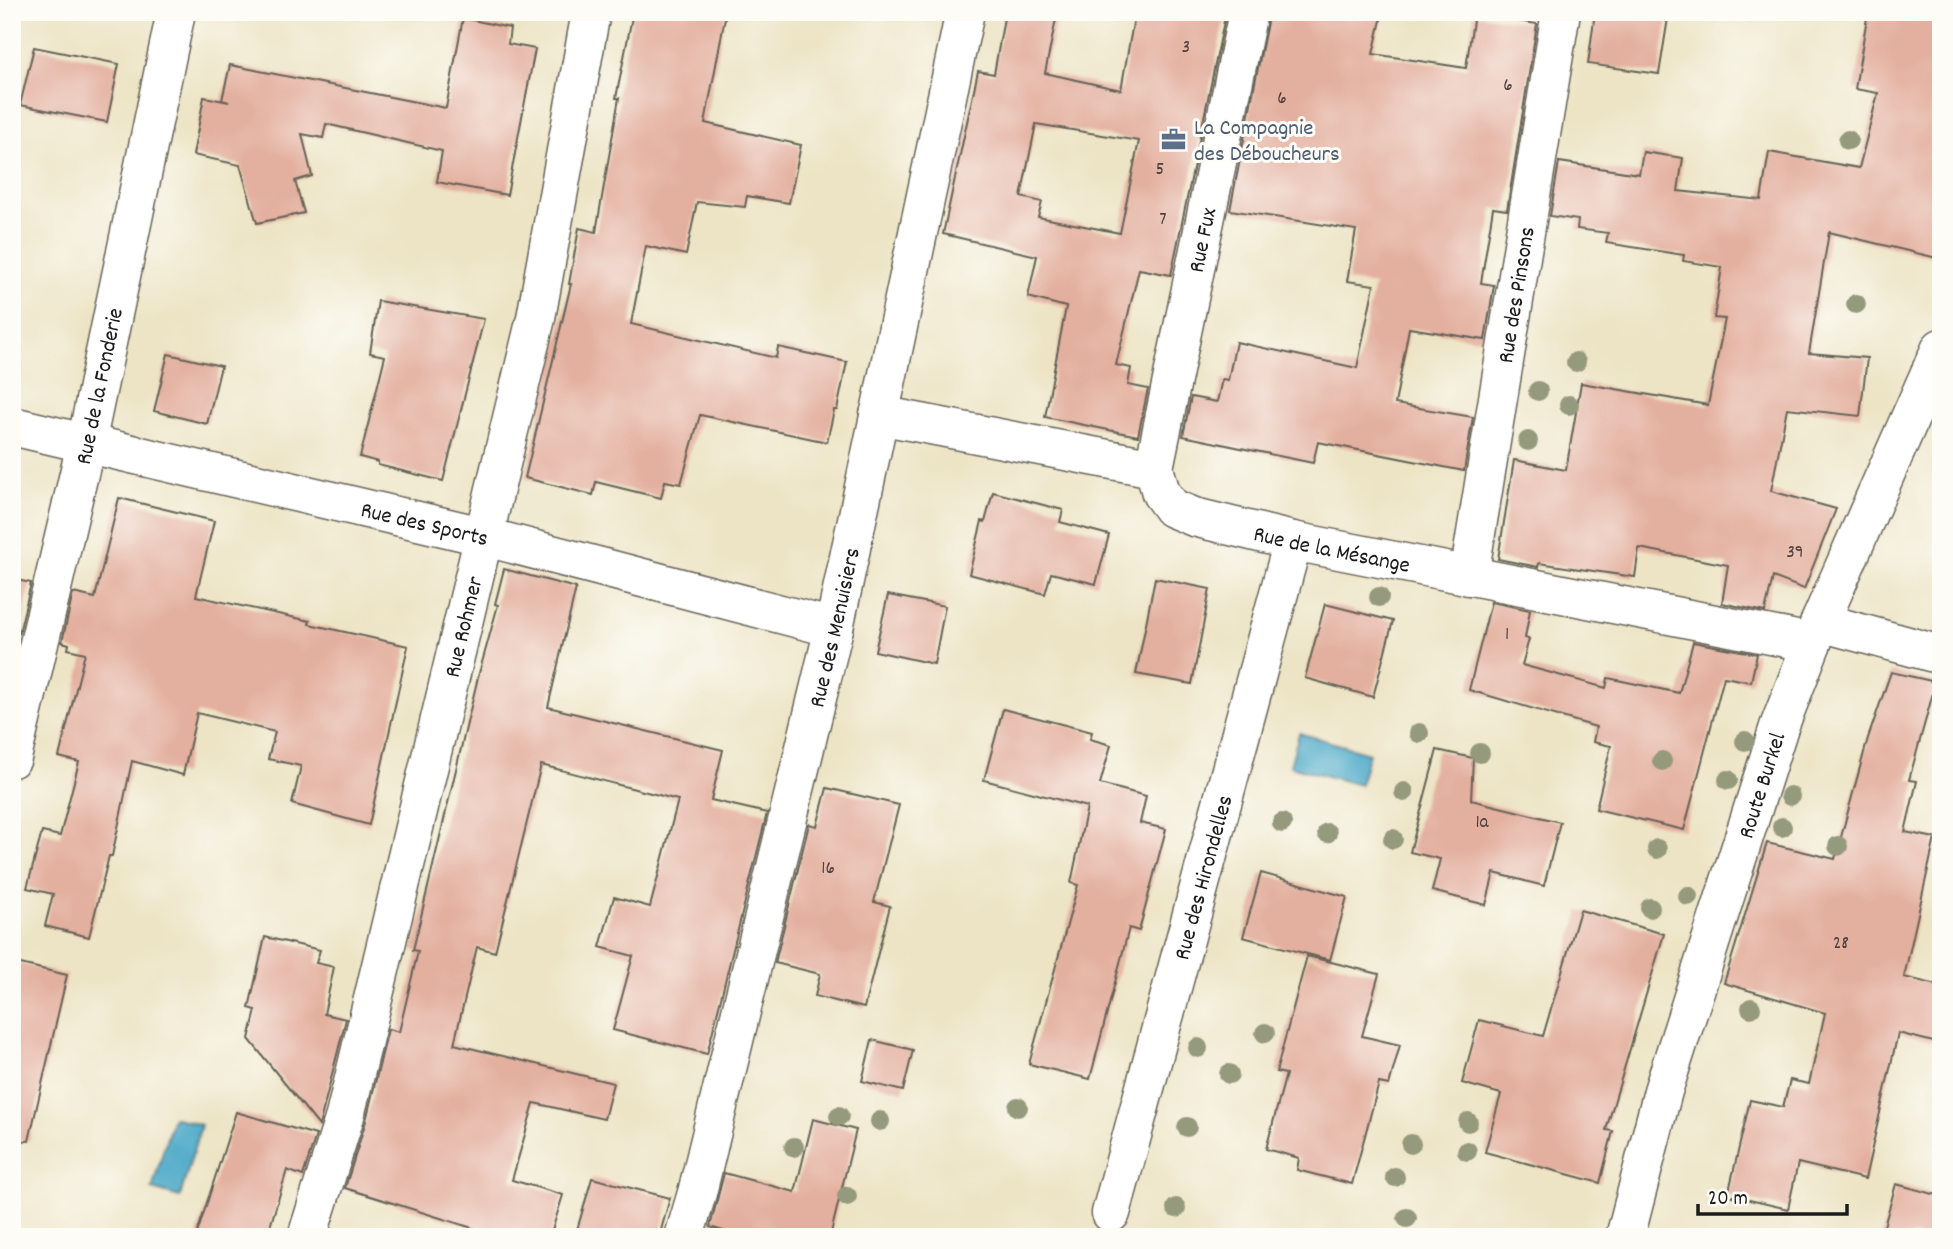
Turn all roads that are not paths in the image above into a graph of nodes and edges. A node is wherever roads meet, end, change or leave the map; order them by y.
1 (176, 12) edge
2 (591, 12) edge
3 (965, 12) edge
4 (1248, 12) edge
5 (1561, 12) edge
6 (1941, 348) edge
7 (879, 415) junction
8 (12, 426) edge
9 (86, 444) junction
10 (1154, 468) junction
11 (482, 536) junction
12 (1293, 541) junction
13 (1469, 576) junction
14 (834, 628) junction
15 (1816, 633) junction
16 (1941, 655) edge
17 (12, 758) edge
18 (1111, 1213) dead end
19 (307, 1237) edge
20 (684, 1237) edge
21 (1625, 1237) edge

1 - 9 street, Rue de la Fonderie
2 - 11 street, Rue Rohmer
3 - 7 street, Rue des Menuisiers
4 - 10 street, Rue Fux
5 - 13 street, Rue des Pinsons
6 - 15 street, Route Burkel
7 - 10 street
7 - 14 street, Rue des Menuisiers
8 - 9 street, Rue des Sports
9 - 11 street, Rue des Sports
9 - 17 street, Rue de la Fonderie
10 - 12 street, Rue de la Mésange
11 - 14 street, Rue des Sports
11 - 19 street, Rue Rohmer
12 - 13 street, Rue de la Mésange
12 - 18 street, Rue des Hirondelles
13 - 15 street, Rue de la Mésange
14 - 20 street, Rue des Menuisiers
15 - 16 street, Rue de la Mésange
15 - 21 street, Route Burkel

